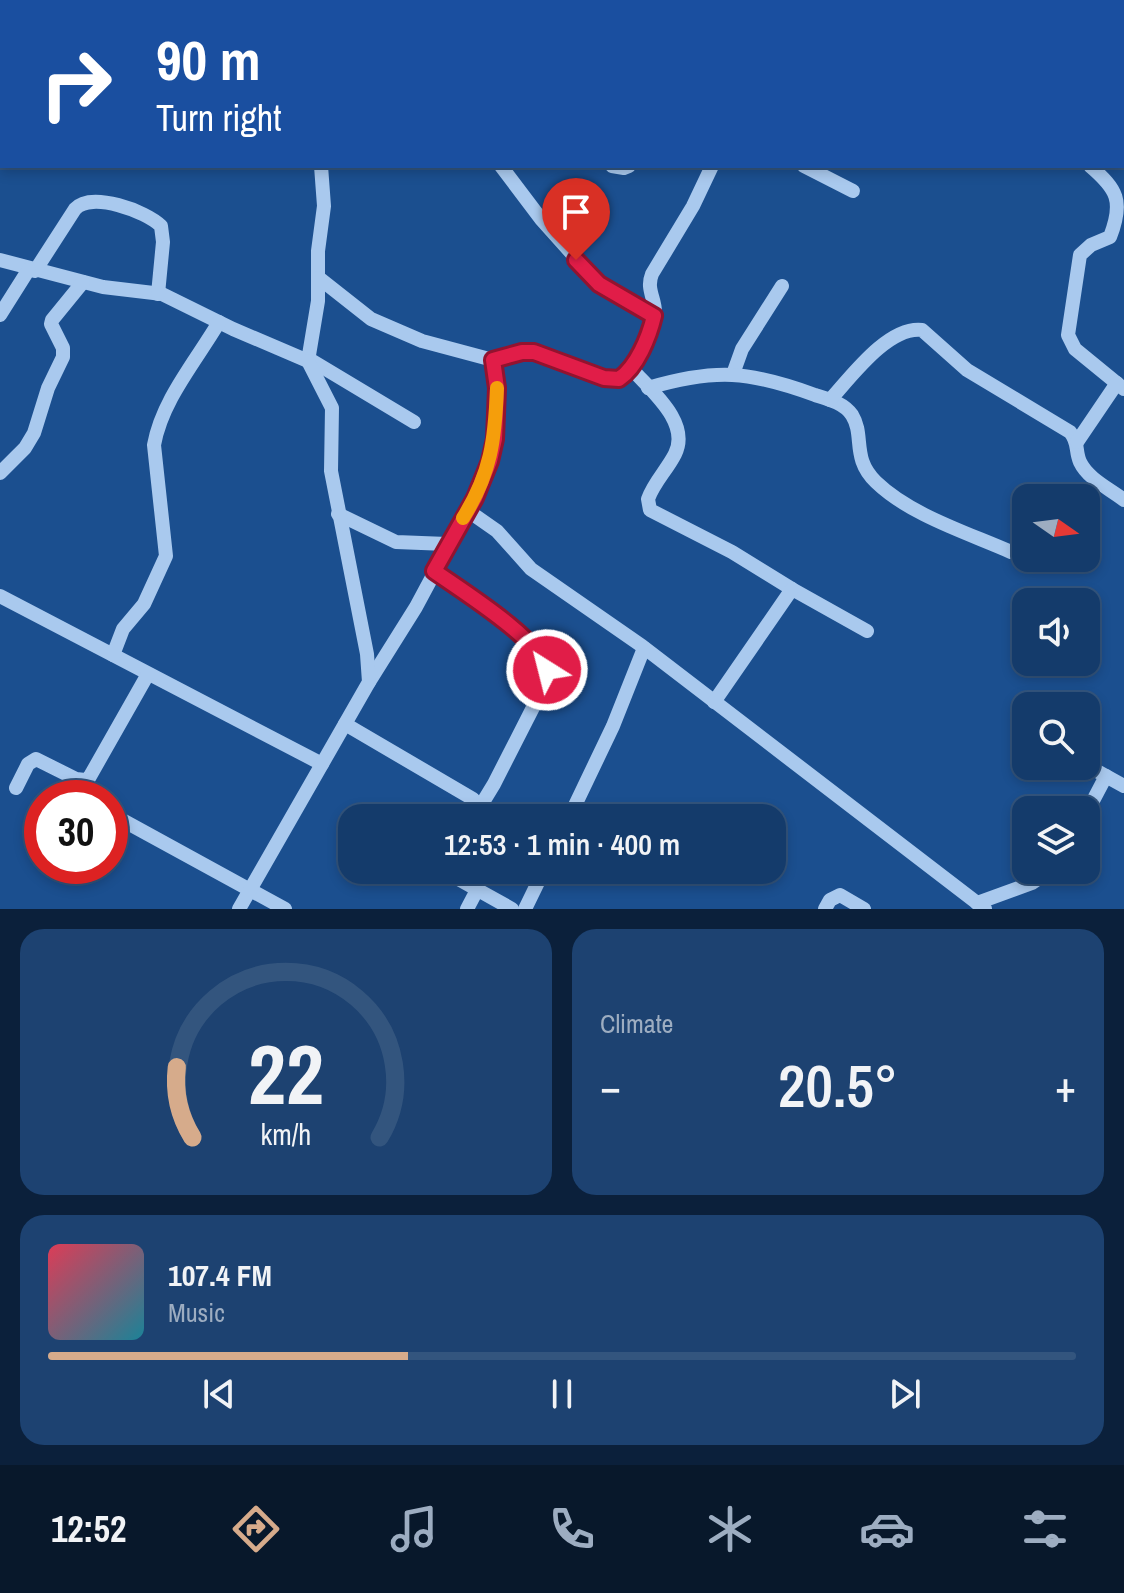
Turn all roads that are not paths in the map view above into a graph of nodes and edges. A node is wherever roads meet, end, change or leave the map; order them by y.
1 (321, 168) edge
2 (503, 168) edge
3 (711, 168) edge
4 (808, 168) edge
5 (1092, 168) edge
6 (853, 191) dead end
7 (0, 260) edge
8 (32, 270) junction
9 (319, 278) junction
10 (83, 282) junction
11 (782, 286) dead end
12 (158, 294) junction
13 (0, 315) edge
14 (654, 316) junction
15 (219, 322) junction
16 (309, 360) junction
17 (493, 360) junction
18 (631, 368) junction
19 (733, 374) junction
20 (1120, 386) edge
21 (648, 388) junction
22 (830, 400) junction
23 (414, 422) dead end
24 (1077, 442) junction
25 (0, 473) edge
26 (1124, 500) edge
27 (467, 510) junction
28 (338, 514) junction
29 (447, 544) junction
30 (1011, 552) dead end
31 (434, 571) junction
32 (792, 589) junction
33 (3, 598) edge
34 (0, 614) edge
35 (867, 631) dead end
36 (644, 648) junction
37 (113, 655) junction
38 (148, 674) junction
39 (369, 682) junction
40 (714, 702) junction
41 (345, 724) junction
42 (322, 764) junction
43 (1100, 773) edge
44 (1106, 776) junction
45 (1124, 786) edge
46 (16, 788) dead end
47 (1095, 796) edge
48 (475, 804) edge
49 (483, 804) edge
50 (576, 804) edge
51 (128, 823) edge
52 (467, 884) edge
53 (537, 884) edge
54 (1030, 884) edge
55 (249, 889) junction
56 (477, 890) junction
57 (981, 906) edge
58 (239, 909) edge
59 (285, 909) edge
60 (467, 909) edge
61 (512, 909) edge
62 (525, 909) edge
63 (825, 909) edge
64 (864, 909) edge

1 - 9 street
2 - 14 street
3 - 14 street
4 - 6 street
5 - 20 street
7 - 8 street
8 - 10 street
8 - 12 street
8 - 13 street
9 - 16 street
9 - 17 street
10 - 12 street
10 - 25 street
11 - 19 street
12 - 15 street
14 - 18 street
15 - 16 street
15 - 37 street
16 - 23 street
16 - 28 street
17 - 18 street
17 - 27 street
18 - 21 street
19 - 21 street
19 - 22 street
20 - 24 street
21 - 32 street
22 - 24 street
22 - 30 street
24 - 26 street
27 - 29 street
27 - 36 street
28 - 29 street
28 - 39 street
29 - 31 street
31 - 39 street
31 - 49 street
32 - 35 street
32 - 40 street
33 - 34 street
33 - 37 street
36 - 40 street
36 - 50 street
37 - 38 street
38 - 42 street
38 - 46 street
39 - 41 street
40 - 57 street
41 - 42 street
41 - 48 street
42 - 55 street
43 - 44 street
44 - 45 street
44 - 47 street
51 - 55 street
52 - 56 street
53 - 62 street
54 - 57 street
55 - 58 street
55 - 59 street
56 - 60 street
56 - 61 street
63 - 64 street

